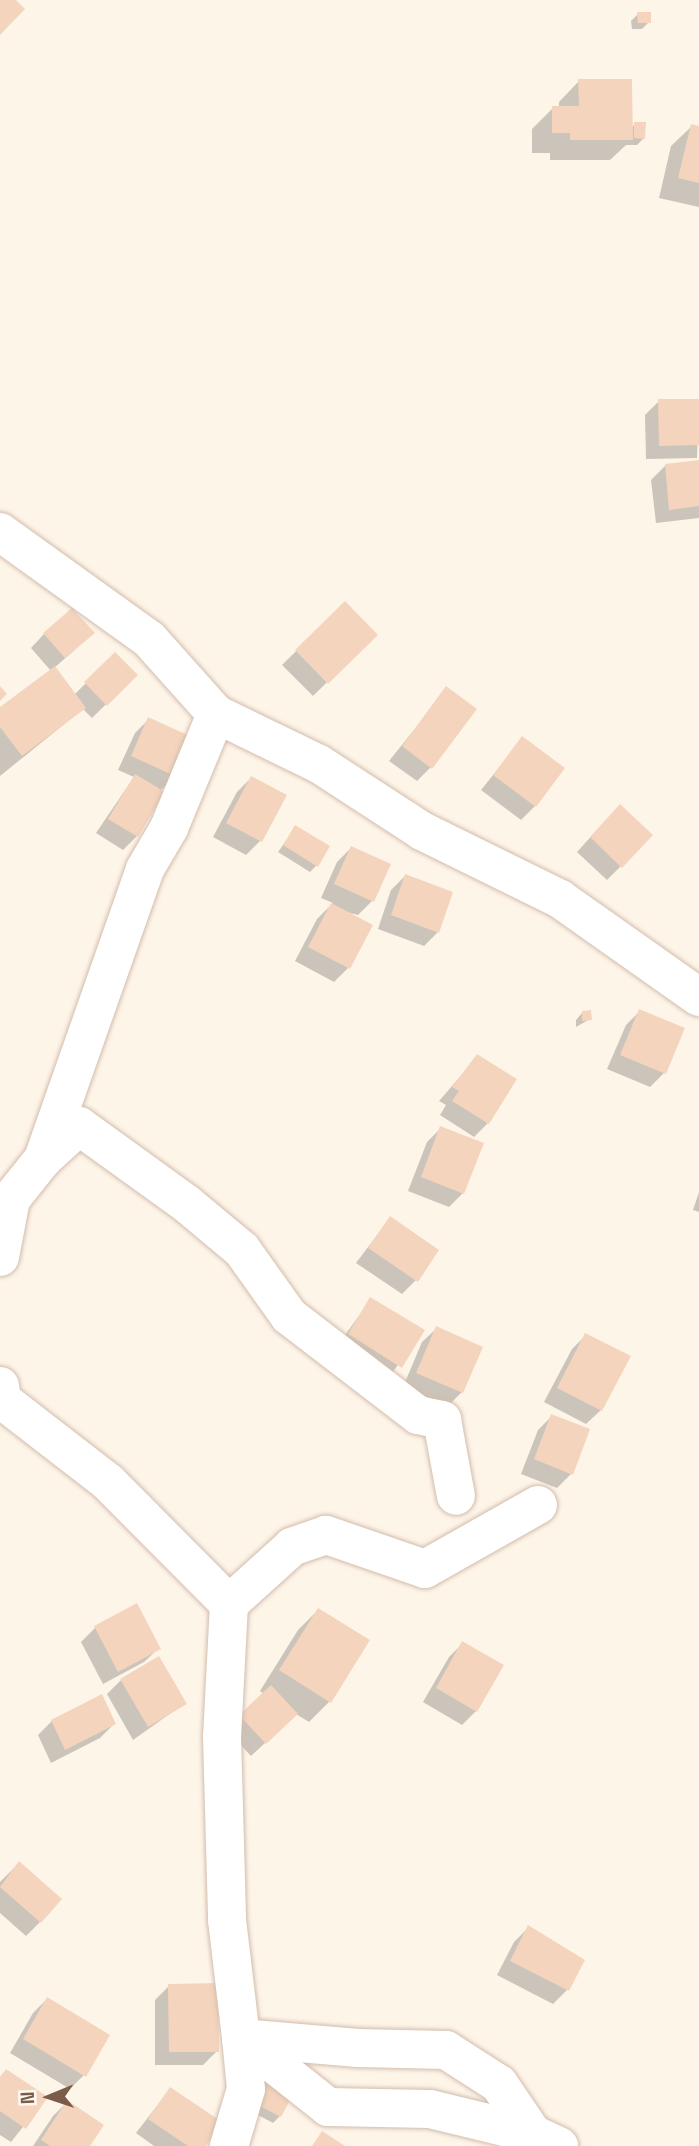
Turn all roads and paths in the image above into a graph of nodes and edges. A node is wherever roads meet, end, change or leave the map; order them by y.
1 (0, 532) edge
2 (216, 714) junction
3 (699, 997) edge
4 (43, 1159) junction
5 (0, 1257) edge
6 (0, 1385) edge
7 (456, 1496) dead end
8 (538, 1505) dead end
9 (229, 1604) junction
10 (241, 2038) junction
11 (546, 2140) edge
12 (229, 2146) edge

1 - 2 street
2 - 3 street
2 - 4 street
4 - 5 street
4 - 7 street
6 - 9 street
8 - 9 street
9 - 10 street
10 - 11 street
10 - 11 street
10 - 12 street

